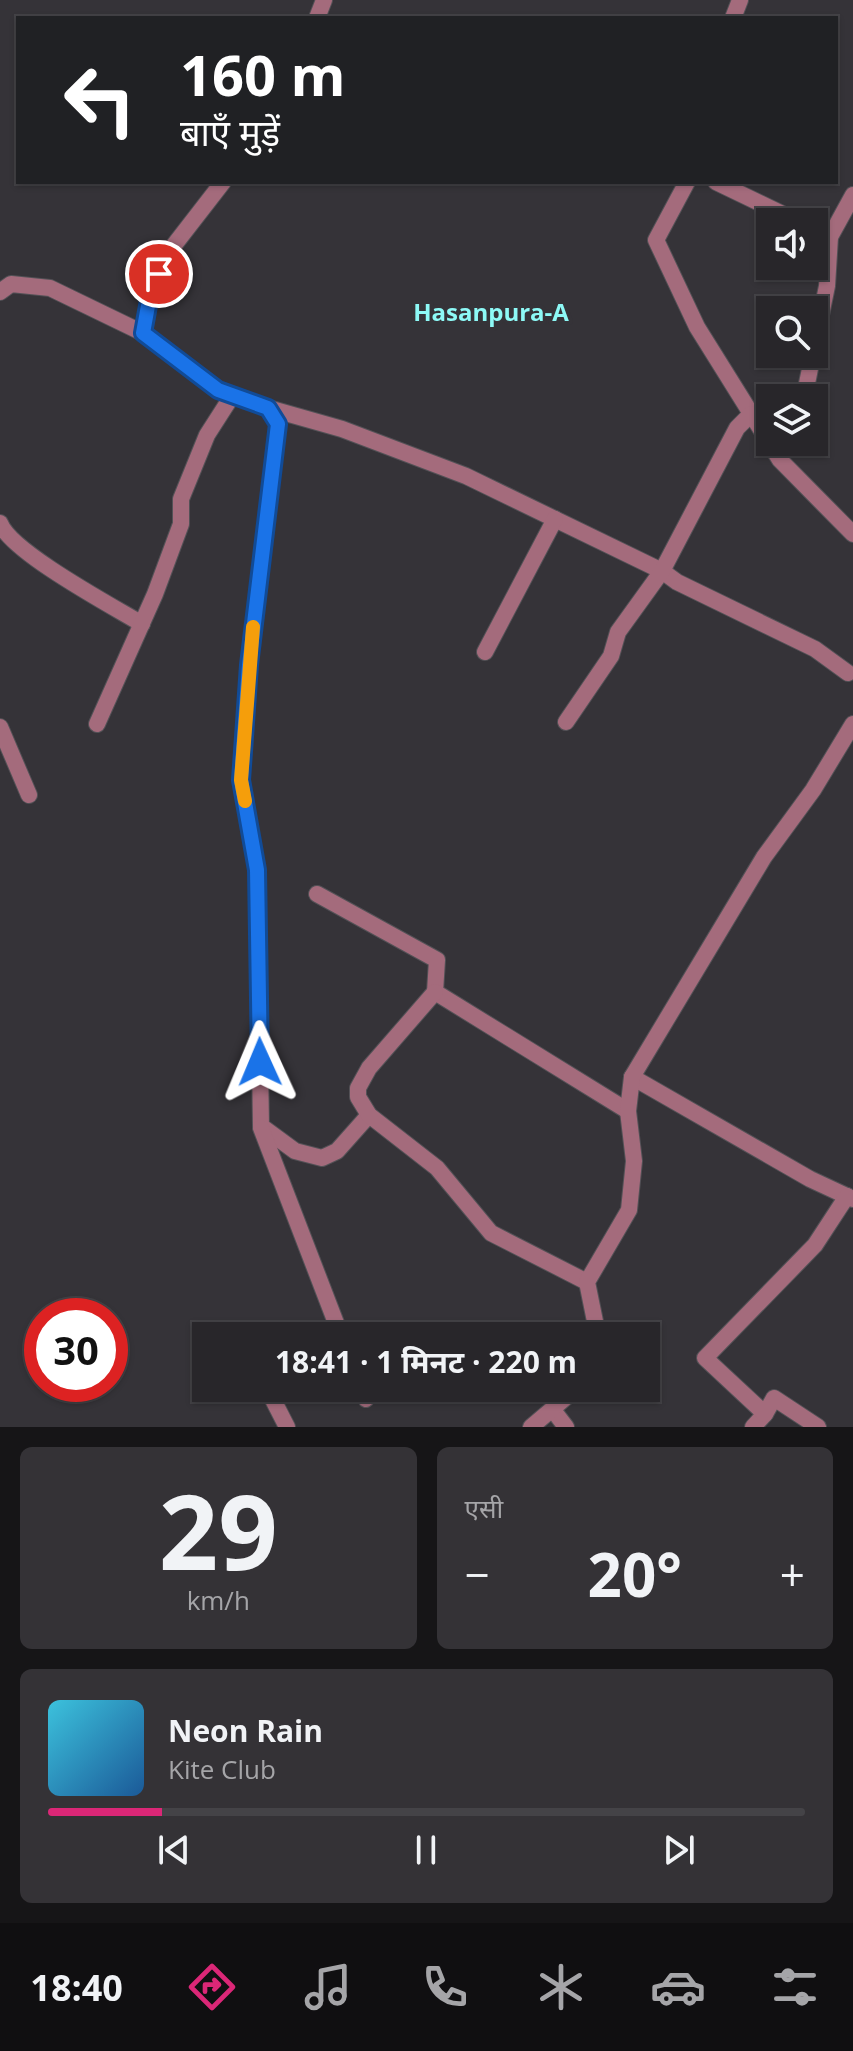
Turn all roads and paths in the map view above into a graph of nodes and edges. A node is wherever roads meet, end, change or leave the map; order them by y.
1 (221, 184) edge
2 (686, 184) edge
3 (720, 184) edge
4 (853, 195) edge
5 (770, 208) edge
6 (828, 226) edge
7 (0, 292) edge
8 (143, 333) junction
9 (232, 396) junction
10 (268, 408) junction
11 (751, 414) junction
12 (756, 420) edge
13 (786, 456) edge
14 (555, 519) junction
15 (0, 523) edge
16 (850, 526) edge
17 (662, 571) junction
18 (142, 624) junction
19 (485, 652) dead end
20 (851, 672) edge
21 (566, 722) dead end
22 (97, 724) dead end
23 (853, 724) edge
24 (0, 727) edge
25 (29, 795) dead end
26 (317, 894) dead end
27 (435, 992) junction
28 (632, 1077) junction
29 (628, 1111) junction
30 (369, 1115) junction
31 (261, 1126) junction
32 (850, 1198) edge
33 (587, 1282) junction
34 (336, 1322) edge
35 (595, 1322) edge
36 (274, 1402) edge
37 (562, 1402) edge
38 (553, 1410) junction
39 (765, 1414) junction
40 (287, 1427) edge
41 (531, 1427) edge
42 (566, 1427) edge
43 (753, 1427) edge
44 (818, 1427) edge

1 - 8 street
2 - 11 street
3 - 5 street
4 - 6 street
7 - 8 street
8 - 9 street
9 - 10 street
9 - 18 street
10 - 14 street
10 - 31 street
11 - 12 street
11 - 17 street
13 - 16 street
14 - 17 street
14 - 19 street
15 - 18 street
17 - 20 street
17 - 21 street
18 - 22 street
23 - 28 street
24 - 25 street
26 - 27 street
27 - 29 street
27 - 30 street
28 - 29 street
28 - 32 street
29 - 33 street
30 - 31 street
30 - 33 street
31 - 34 street
32 - 39 street
33 - 35 street
36 - 40 street
37 - 38 street
38 - 41 street
38 - 42 street
39 - 43 street
39 - 44 street

